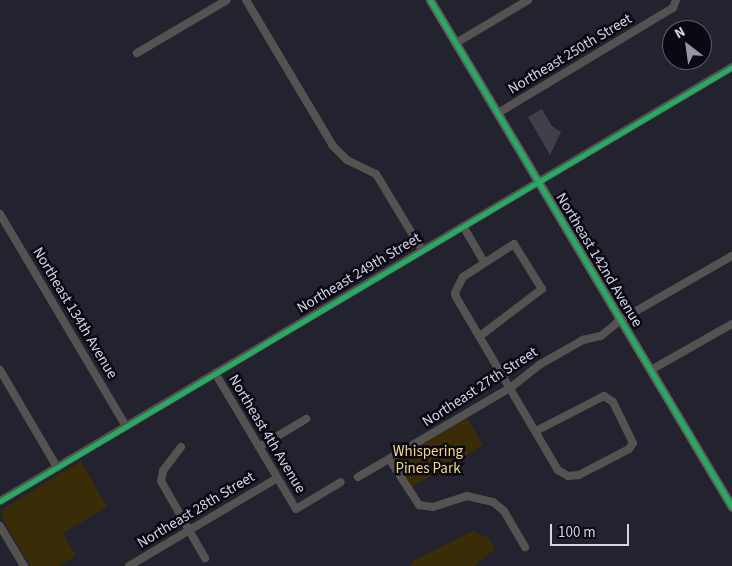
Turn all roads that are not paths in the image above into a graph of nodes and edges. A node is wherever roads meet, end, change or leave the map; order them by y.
1 (226, 0) edge
2 (246, 0) edge
3 (430, 0) edge
4 (528, 0) edge
5 (676, 0) edge
6 (456, 43) junction
7 (137, 53) dead end
8 (732, 67) edge
9 (498, 113) junction
10 (538, 182) junction
11 (0, 214) edge
12 (463, 226) junction
13 (422, 250) junction
14 (732, 256) edge
15 (484, 262) junction
16 (620, 320) junction
17 (732, 324) edge
18 (480, 336) junction
19 (0, 370) edge
20 (651, 370) junction
21 (215, 373) junction
22 (510, 388) junction
23 (306, 419) dead end
24 (126, 426) junction
25 (536, 431) junction
26 (181, 447) dead end
27 (259, 447) junction
28 (390, 460) junction
29 (57, 467) junction
30 (358, 477) dead end
31 (277, 478) junction
32 (341, 482) dead end
33 (0, 501) edge
34 (732, 507) edge
35 (0, 526) edge
36 (189, 531) junction
37 (525, 547) dead end
38 (205, 558) dead end
39 (24, 566) edge
40 (129, 566) edge

1 - 7 street
2 - 13 street
3 - 6 main road, Northeast 142nd Avenue
4 - 6 street
5 - 9 street, Northeast 250th Street
6 - 9 main road, Northeast 142nd Avenue
8 - 10 street, Northeast 249th Street
9 - 10 main road, Northeast 142nd Avenue
10 - 12 street, Northeast 249th Street
10 - 16 main road, Northeast 142nd Avenue
11 - 24 street, Northeast 134th Avenue
12 - 13 street, Northeast 249th Street
12 - 15 street
13 - 21 street, Northeast 249th Street
14 - 16 street, Northeast 27th Street
15 - 18 street
15 - 18 street
16 - 20 main road, Northeast 142nd Avenue
16 - 22 street, Northeast 27th Street
17 - 20 street
18 - 22 street
19 - 29 street
20 - 34 main road, Northeast 142nd Avenue
21 - 24 street, Northeast 249th Street
21 - 27 street, Northeast 4th Avenue
22 - 25 street
22 - 28 street, Northeast 27th Street
23 - 27 street
24 - 29 street, Northeast 249th Street
25 - 25 street
26 - 36 street
27 - 31 street, Northeast 4th Avenue
28 - 30 street, Northeast 27th Street
28 - 37 street
29 - 33 street, Northeast 249th Street
31 - 32 street, Northeast 4th Avenue
31 - 36 street, Northeast 28th Street
35 - 39 street
36 - 38 street
36 - 40 street, Northeast 28th Street

